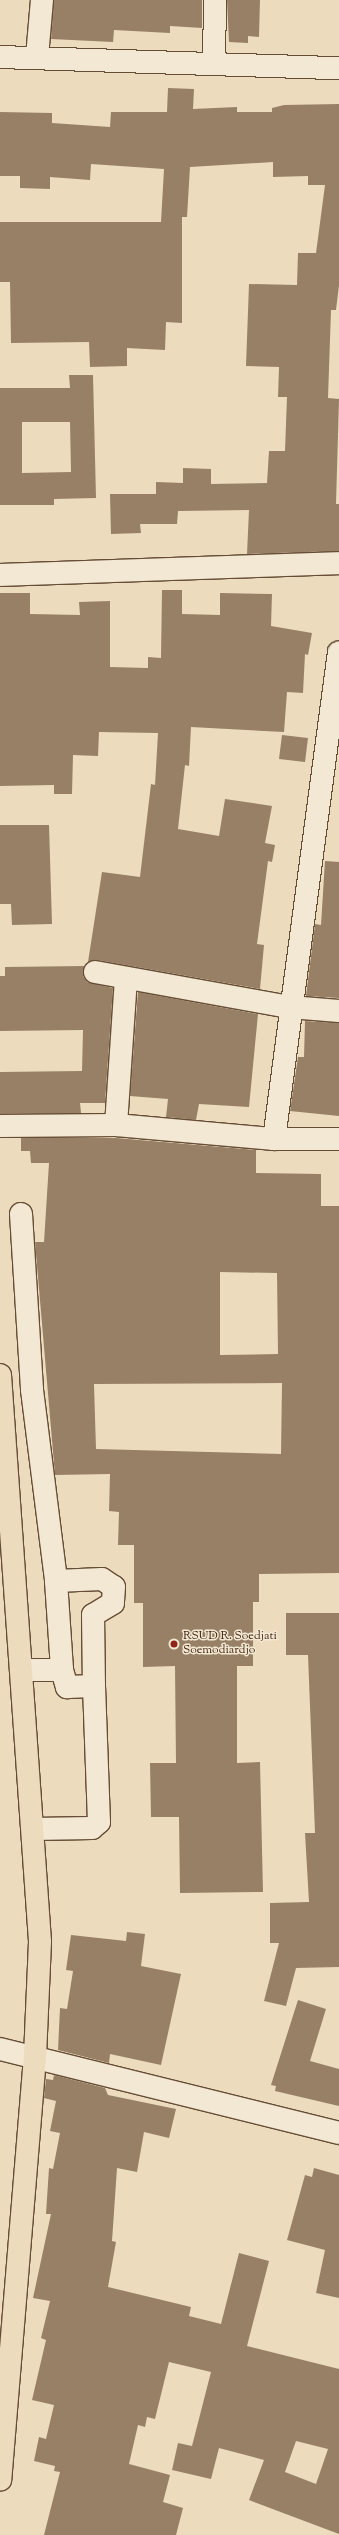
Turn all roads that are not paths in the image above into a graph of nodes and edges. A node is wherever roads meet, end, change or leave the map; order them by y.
1 (42, 0) edge
2 (215, 0) edge
3 (37, 57) junction
4 (0, 58) edge
5 (214, 63) junction
6 (339, 68) edge
7 (339, 563) edge
8 (0, 574) edge
9 (339, 652) edge
10 (335, 704) edge
11 (95, 972) dead end
12 (126, 978) junction
13 (290, 1007) junction
14 (339, 1010) edge
15 (116, 1125) junction
16 (0, 1126) edge
17 (274, 1139) junction
18 (339, 1139) edge
19 (21, 1214) dead end
20 (0, 1375) edge
21 (56, 1581) junction
22 (9, 1625) edge
23 (22, 1670) junction
24 (62, 1670) junction
25 (94, 1686) junction
26 (33, 1829) junction
27 (0, 2049) edge
28 (35, 2057) junction
29 (339, 2133) edge
30 (3, 2430) edge
31 (0, 2480) edge

1 - 3 street
2 - 5 street
3 - 4 street
3 - 5 street
5 - 6 street
7 - 8 street
9 - 10 street
10 - 13 street
11 - 12 street
12 - 13 street
12 - 15 street
13 - 14 street
13 - 17 street
15 - 16 street
15 - 17 street
17 - 18 street
19 - 21 street
20 - 22 main road
21 - 24 street
21 - 25 street
22 - 23 main road
23 - 24 street
23 - 26 main road
24 - 25 street
25 - 26 street
26 - 28 main road
27 - 28 street
28 - 29 street
28 - 30 main road
30 - 31 main road

